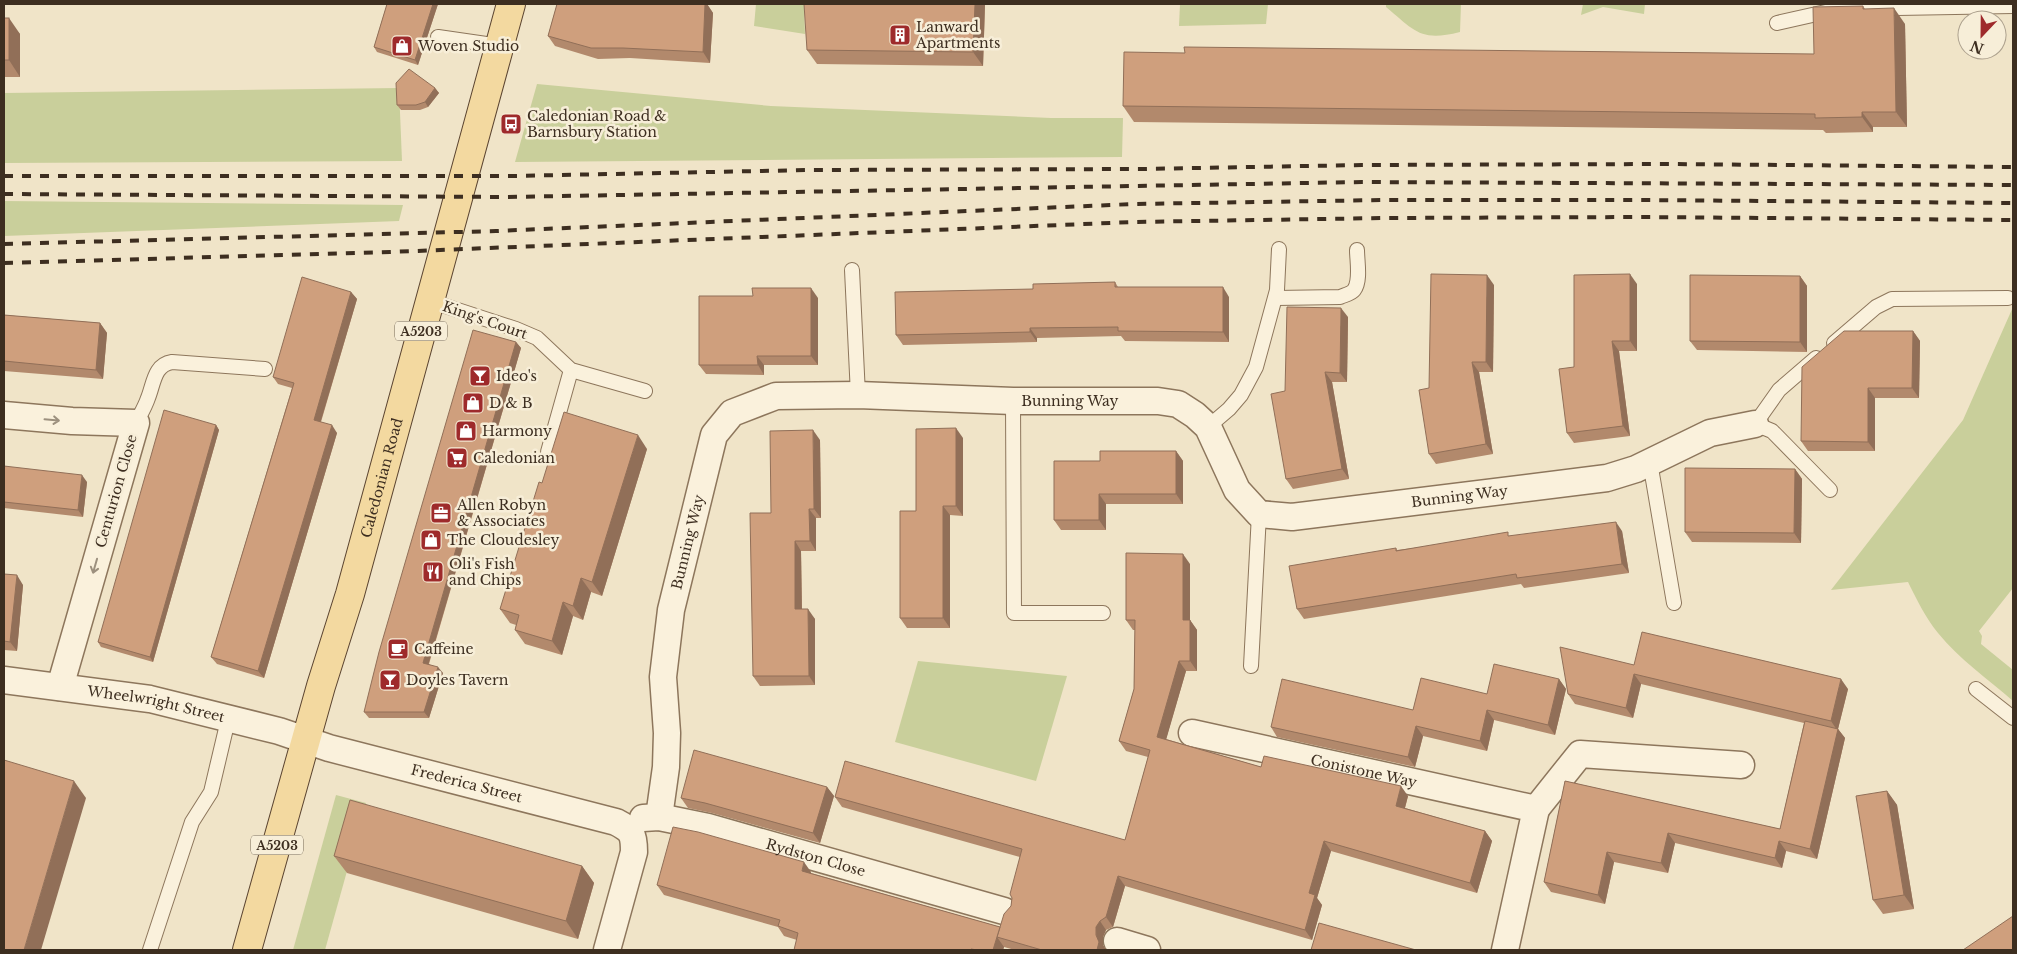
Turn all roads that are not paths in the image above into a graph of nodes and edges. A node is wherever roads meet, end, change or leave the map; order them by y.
1 (511, 4) edge
2 (2013, 6) edge
3 (1777, 22) dead end
4 (438, 37) dead end
5 (500, 46) junction
6 (1279, 249) dead end
7 (1357, 250) dead end
8 (852, 270) dead end
9 (1276, 298) junction
10 (2008, 298) dead end
11 (430, 301) junction
12 (265, 369) dead end
13 (571, 370) junction
14 (645, 391) dead end
15 (858, 395) junction
16 (1013, 400) junction
17 (4, 415) edge
18 (136, 423) junction
19 (1755, 424) junction
20 (1208, 427) junction
21 (548, 452) dead end
22 (1650, 462) junction
23 (1830, 490) dead end
24 (1259, 514) junction
25 (1674, 603) dead end
26 (1103, 613) dead end
27 (1251, 666) dead end
28 (4, 680) edge
29 (60, 687) junction
30 (1976, 688) dead end
31 (2013, 718) edge
32 (228, 720) junction
33 (1192, 733) dead end
34 (306, 740) junction
35 (1740, 765) dead end
36 (1536, 809) junction
37 (660, 817) junction
38 (627, 828) junction
39 (1004, 911) edge
40 (1117, 942) dead end
41 (150, 950) edge
42 (247, 950) edge
43 (607, 950) edge
44 (1147, 950) edge
45 (1505, 950) edge

1 - 5 main road, Caledonian Road / A5203
2 - 3 lane
4 - 5 lane
5 - 11 main road, Caledonian Road / A5203
6 - 9 lane
7 - 9 lane
8 - 15 lane
9 - 20 lane
10 - 19 lane
11 - 13 lane, King's Court
11 - 34 main road, Caledonian Road / A5203
12 - 18 lane
13 - 14 lane, King's Court
13 - 21 lane
15 - 16 street, Bunning Way
15 - 37 street, Bunning Way
16 - 20 street, Bunning Way
16 - 26 lane
17 -> 18 street, Centurion Close
18 -> 29 street, Centurion Close
19 - 22 street, Bunning Way
19 - 23 lane
20 - 24 street, Bunning Way
22 - 24 street, Bunning Way
22 - 25 lane
24 - 27 lane
28 - 29 street, Wheelwright Street
29 - 32 street, Wheelwright Street
30 - 31 lane
32 - 34 street, Wheelwright Street
32 - 41 lane
33 - 36 street, Conistone Way
34 - 38 street, Frederica Street
34 - 42 main road, Caledonian Road / A5203
35 - 36 street
36 - 45 street
37 - 38 street, Rydston Close
37 - 39 street, Rydston Close
38 - 43 street
40 - 44 street

